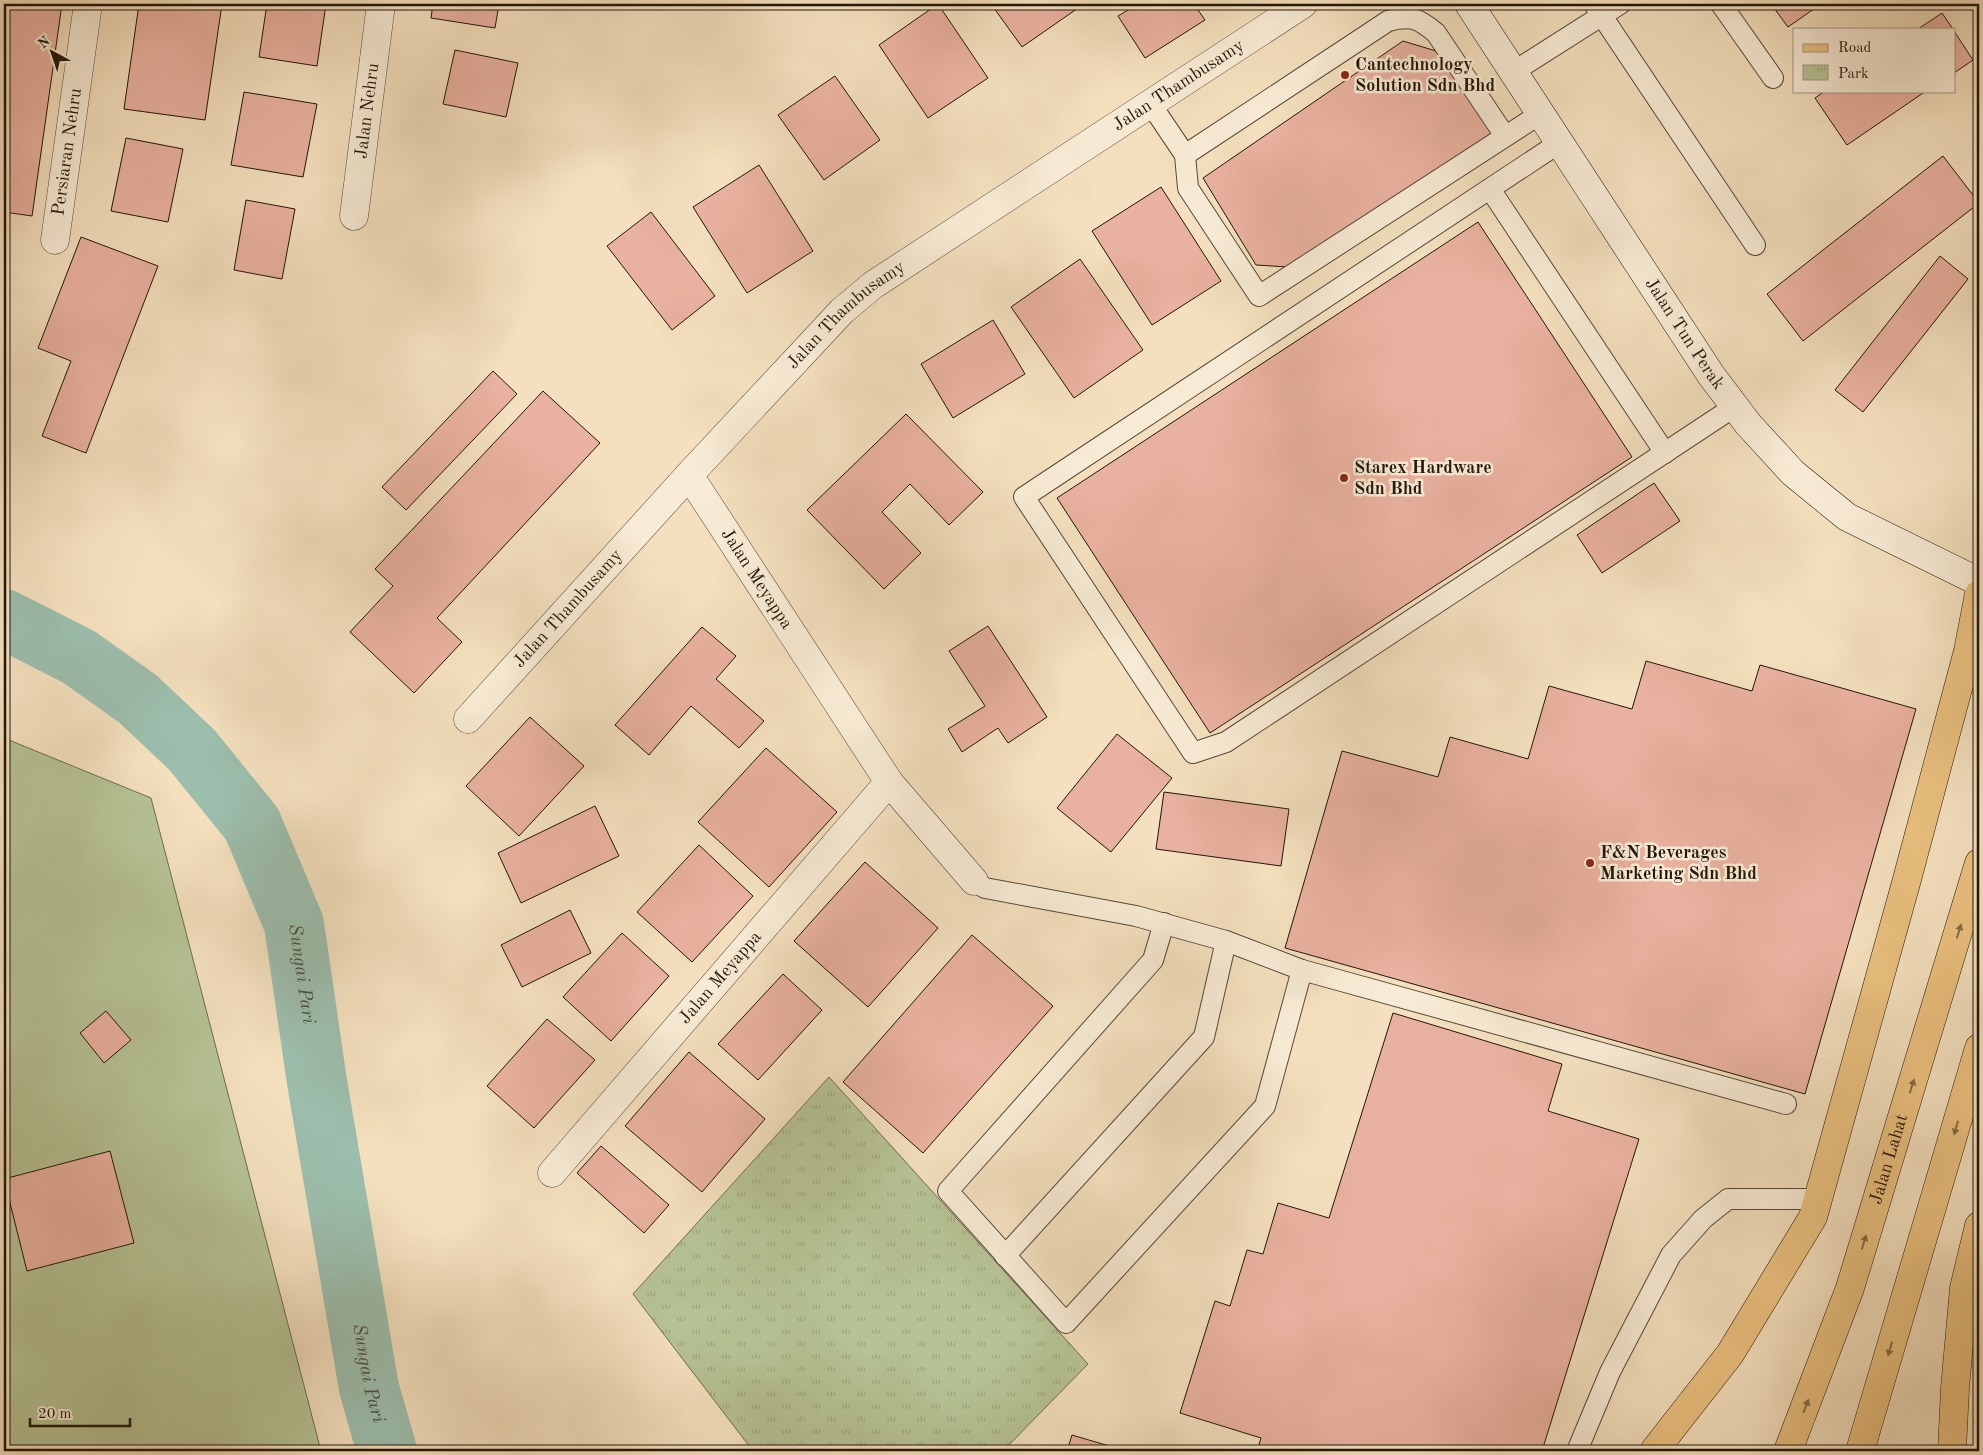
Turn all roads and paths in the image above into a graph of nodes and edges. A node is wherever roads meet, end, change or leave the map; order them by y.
1 (88, 4) edge
2 (381, 4) edge
3 (1303, 4) edge
4 (1469, 4) edge
5 (1620, 4) edge
6 (1721, 4) edge
7 (1598, 10) edge
8 (1513, 72) junction
9 (1773, 78) dead end
10 (1150, 104) junction
11 (1540, 114) junction
12 (1505, 136) junction
13 (1559, 143) junction
14 (1185, 155) junction
15 (1490, 189) junction
16 (354, 216) dead end
17 (56, 240) dead end
18 (1755, 244) dead end
19 (1734, 406) junction
20 (1665, 453) junction
21 (689, 475) junction
22 (1979, 582) edge
23 (1979, 594) edge
24 (468, 719) dead end
25 (889, 782) junction
26 (1979, 863) edge
27 (974, 881) joint
28 (1164, 924) junction
29 (1226, 941) junction
30 (1302, 970) junction
31 (1979, 1048) edge
32 (1786, 1104) dead end
33 (552, 1173) dead end
34 (1818, 1199) junction
35 (1979, 1226) edge
36 (1005, 1256) junction
37 (1972, 1290) edge
38 (1577, 1451) edge
39 (1654, 1451) edge
40 (1788, 1451) edge
41 (1860, 1451) edge
42 (1952, 1451) edge

1 - 17 street, Persiaran Nehru
2 - 16 street, Jalan Nehru
3 - 10 street, Jalan Thambusamy
4 - 8 street, Jalan Tun Perak
5 - 7 lane
6 - 9 lane
7 - 8 lane
7 - 18 lane
8 - 11 street, Jalan Tun Perak
10 - 14 lane
10 - 21 street, Jalan Thambusamy
11 - 12 lane
11 - 13 street, Jalan Tun Perak
12 - 14 lane
12 - 14 lane
13 - 15 lane
13 - 19 street, Jalan Tun Perak
15 - 20 lane
15 - 20 lane
19 - 20 lane
19 - 22 street, Jalan Tun Perak
21 - 24 street, Jalan Thambusamy
21 - 25 street, Jalan Meyappa
23 - 34 main road
25 - 27 street, Jalan Meyappa
25 - 33 street, Jalan Meyappa
40 -> 26 main road, Jalan Lahat
27 - 28 lane
28 - 29 lane
28 - 36 lane
29 - 30 lane
29 - 36 lane
30 - 32 lane
30 - 36 lane
31 -> 41 main road
34 - 38 lane
34 - 39 main road
35 - 37 main road
37 - 42 main road

